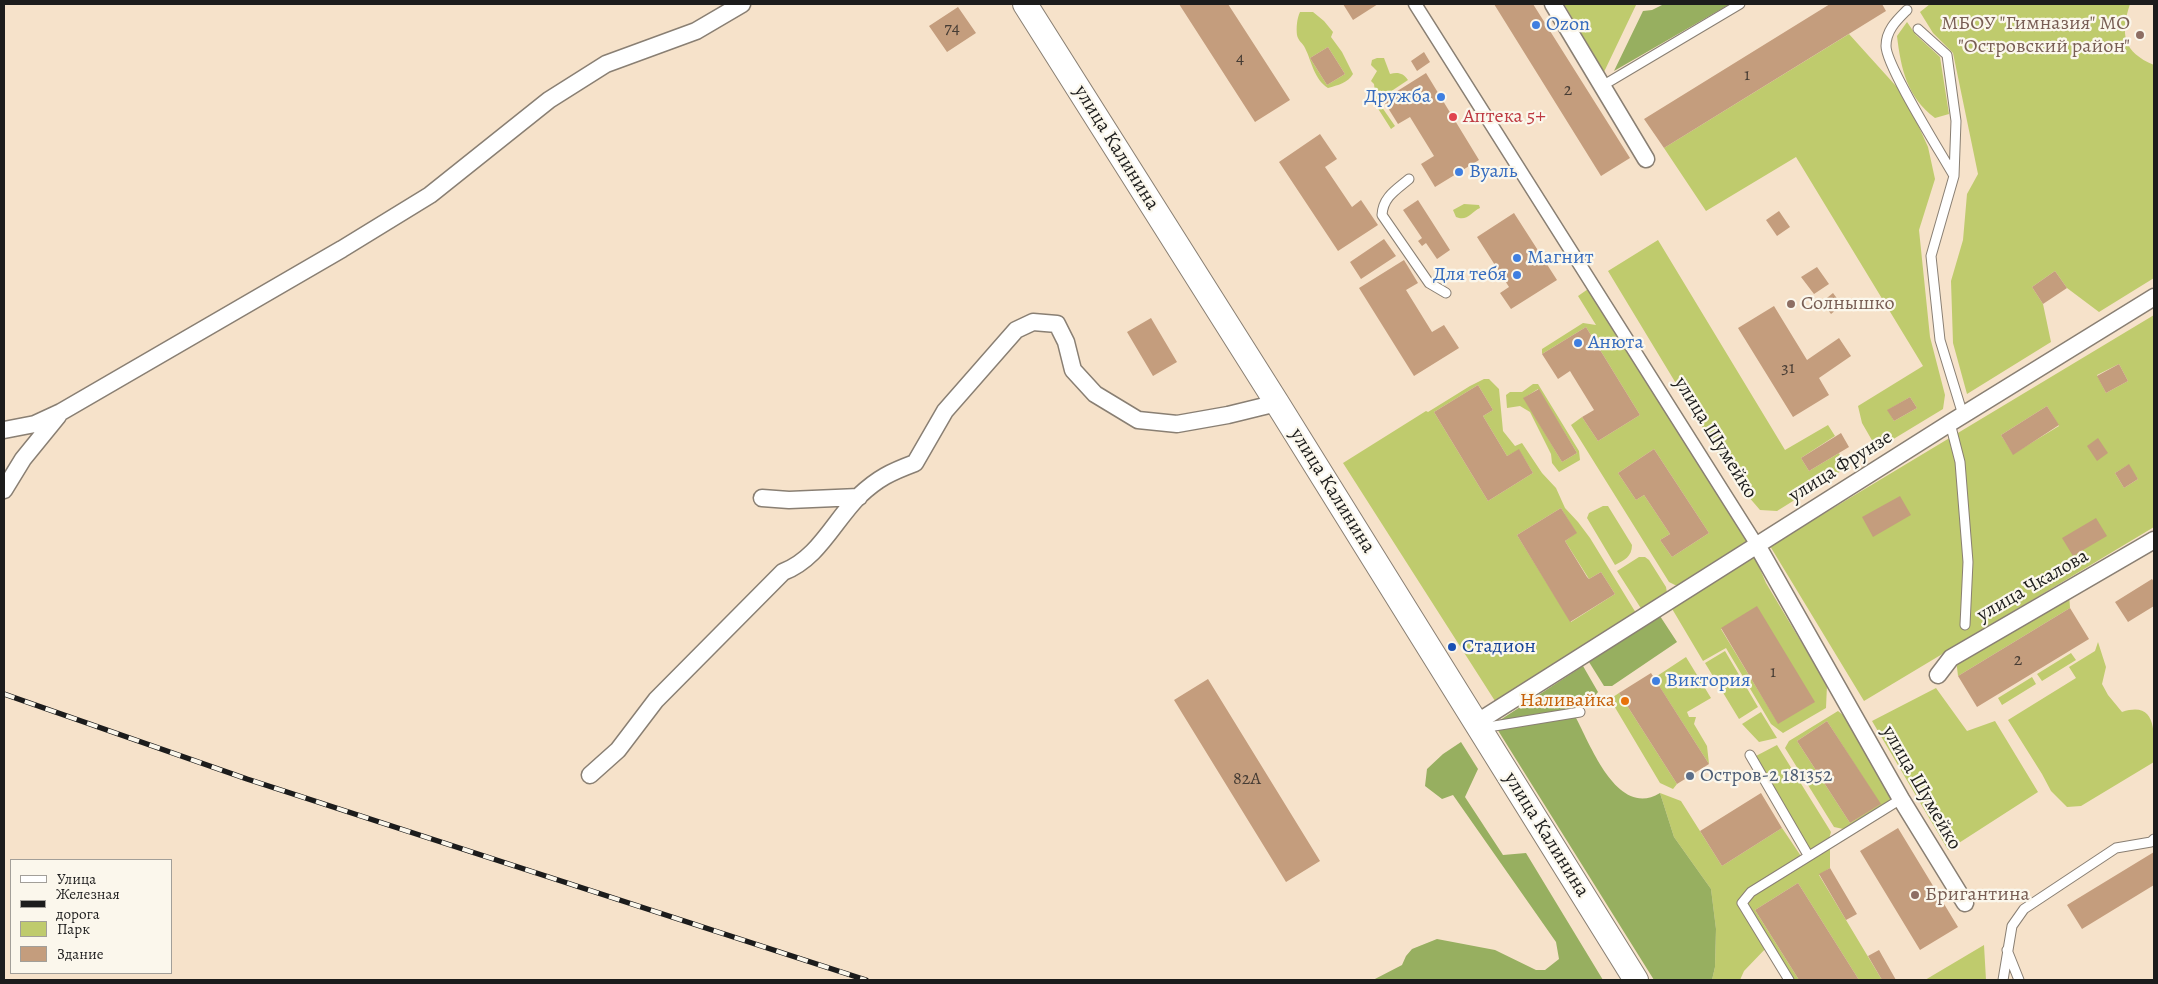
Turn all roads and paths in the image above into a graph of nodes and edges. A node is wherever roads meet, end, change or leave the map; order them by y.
1 (742, 4) edge
2 (1025, 4) edge
3 (1415, 4) edge
4 (1553, 4) edge
5 (1740, 4) edge
6 (1907, 10) dead end
7 (1918, 29) dead end
8 (1602, 86) junction
9 (1646, 159) dead end
10 (1954, 176) junction
11 (1409, 179) dead end
12 (1446, 293) dead end
13 (2154, 298) edge
14 (1277, 403) junction
15 (61, 412) junction
16 (1956, 419) junction
17 (4, 430) edge
18 (4, 490) edge
19 (859, 496) junction
20 (762, 498) dead end
21 (2154, 540) edge
22 (1757, 545) junction
23 (1965, 625) dead end
24 (1938, 674) dead end
25 (1580, 712) dead end
26 (1478, 726) junction
27 (1750, 756) dead end
28 (590, 775) dead end
29 (1901, 799) junction
30 (2154, 839) edge
31 (1808, 855) junction
32 (1965, 903) dead end
33 (2007, 949) junction
34 (1636, 980) edge
35 (1789, 980) edge
36 (2003, 980) edge
37 (2019, 980) edge

1 - 15 street
2 - 14 main road, улица Калинина
3 - 22 street, улица Шумейко
4 - 8 street
5 - 8 lane
6 - 10 lane
7 - 10 lane
8 - 9 street
10 - 16 lane
11 - 12 lane
13 - 16 street, улица Фрунзе
14 - 19 street
14 - 26 main road, улица Калинина
15 - 17 street
15 - 18 street
16 - 22 street, улица Фрунзе
16 - 23 lane
19 - 20 street
19 - 28 street
21 - 24 street, улица Чкалова
22 - 26 street, улица Фрунзе
22 - 29 street, улица Шумейко
25 - 26 lane
26 - 34 main road, улица Калинина
27 - 31 lane
29 - 31 lane
29 - 32 street, улица Шумейко
30 - 33 lane
31 - 35 lane
33 - 36 lane
33 - 37 lane

